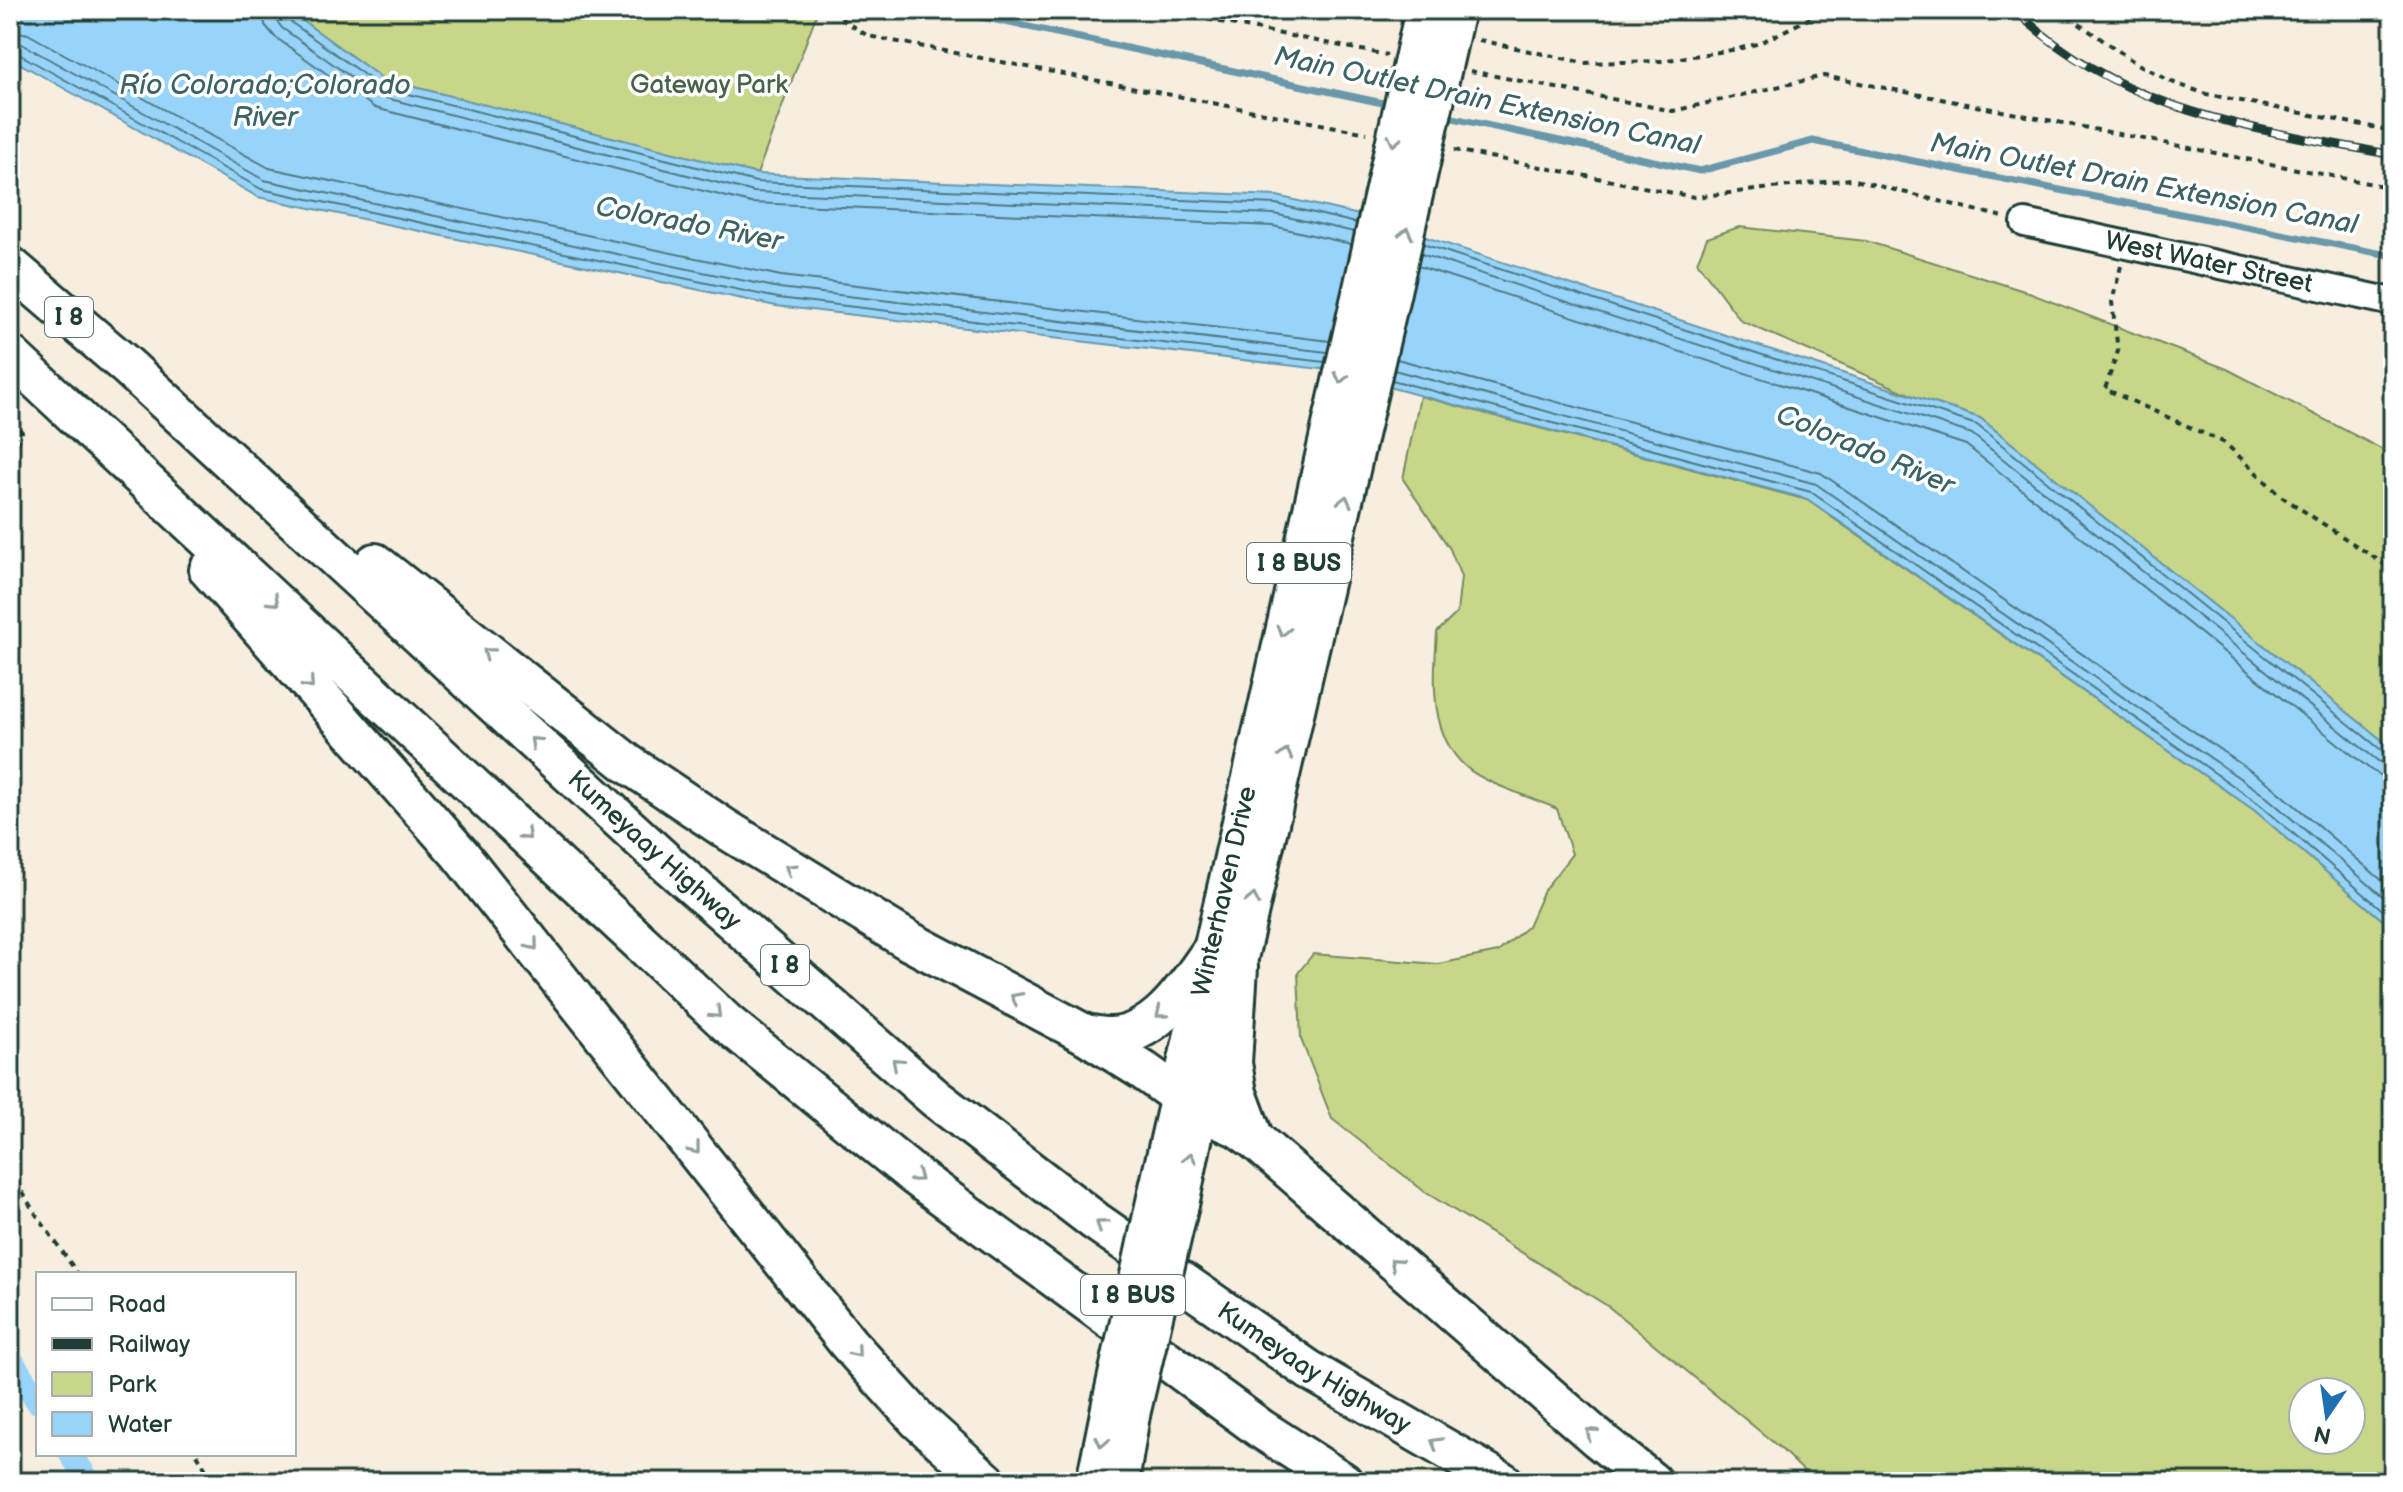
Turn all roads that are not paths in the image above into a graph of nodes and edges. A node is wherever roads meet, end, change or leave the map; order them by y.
1 (1408, 14) edge
2 (1461, 23) edge
3 (2025, 223) dead end
4 (10, 266) edge
5 (2393, 302) edge
6 (1374, 305) junction
7 (10, 355) edge
8 (128, 367) junction
9 (73, 415) junction
10 (1224, 960) junction
11 (1085, 1034) junction
12 (1190, 1104) junction
13 (1254, 1139) junction
14 (1121, 1409) junction
15 (987, 1482) edge
16 (1094, 1482) edge
17 (1121, 1482) edge
18 (1343, 1482) edge
19 (1503, 1482) edge
20 (1652, 1482) edge

1 -> 6 main road, I 8 BUS, bridge
6 -> 2 main road, I 8 BUS, bridge
3 - 5 street, West Water Street
4 - 8 highway, Kumeyaay Highway / I 8
6 - 10 main road, Winterhaven Drive / I 8 BUS
7 - 9 highway, I 8
11 -> 8 highway
19 -> 8 highway, Kumeyaay Highway / I 8
9 -> 15 highway
9 -> 18 highway, I 8
10 -> 11 highway
10 - 12 main road, Winterhaven Drive / I 8 BUS
10 - 13 highway
11 - 12 highway
12 - 13 highway
12 - 14 main road, Winterhaven Drive / I 8 BUS, bridge
20 -> 13 highway
14 -> 16 main road, Winterhaven Drive / I 8 BUS
14 - 17 main road, Winterhaven Drive / I 8 BUS

